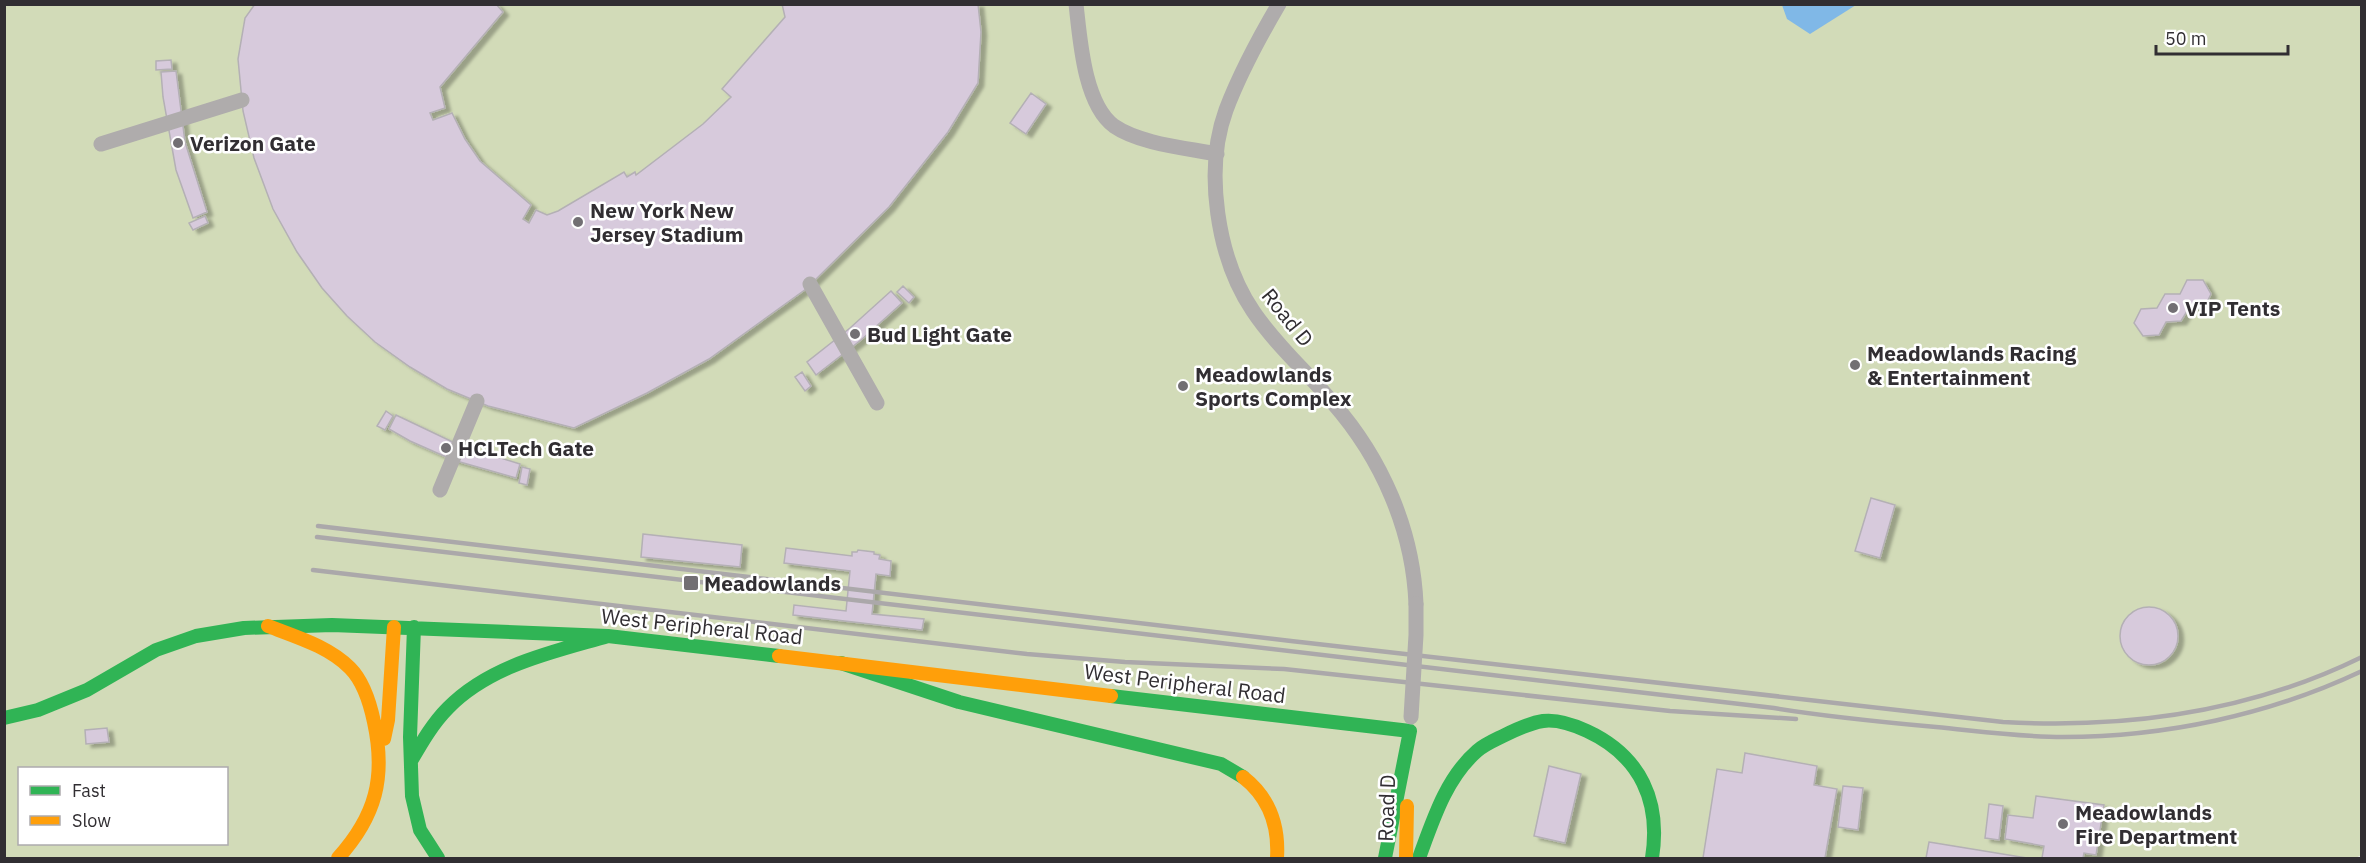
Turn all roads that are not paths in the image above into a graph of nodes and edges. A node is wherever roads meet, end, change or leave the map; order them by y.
1 (1076, 4) edge
2 (1279, 4) edge
3 (242, 100) dead end
4 (101, 144) dead end
5 (1217, 153) junction
6 (810, 284) dead end
7 (477, 401) dead end
8 (877, 403) dead end
9 (440, 490) dead end
10 (268, 626) junction
11 (394, 627) junction
12 (414, 627) junction
13 (608, 636) junction
14 (842, 663) junction
15 (4, 718) edge
16 (1410, 724) junction
17 (380, 755) junction
18 (411, 761) junction
19 (338, 858) edge
20 (438, 858) edge
21 (1277, 858) edge
22 (1385, 858) edge
23 (1406, 858) edge
24 (1419, 858) edge
25 (1652, 858) edge

1 - 5 street
2 - 5 street, Road D
3 - 4 street
5 - 16 street, Road D, bridge
6 - 8 street
7 - 9 street
10 - 11 main road, West Peripheral Road
10 - 15 main road, West Peripheral Road
10 - 17 main road
11 - 12 main road, West Peripheral Road
11 - 17 main road
12 - 13 main road, West Peripheral Road
12 - 18 main road
13 - 14 main road, West Peripheral Road
13 - 18 main road
14 - 16 main road, West Peripheral Road
14 - 21 main road
16 - 22 main road
16 - 23 main road, Road D
17 - 19 main road
18 - 20 main road
24 - 25 main road

